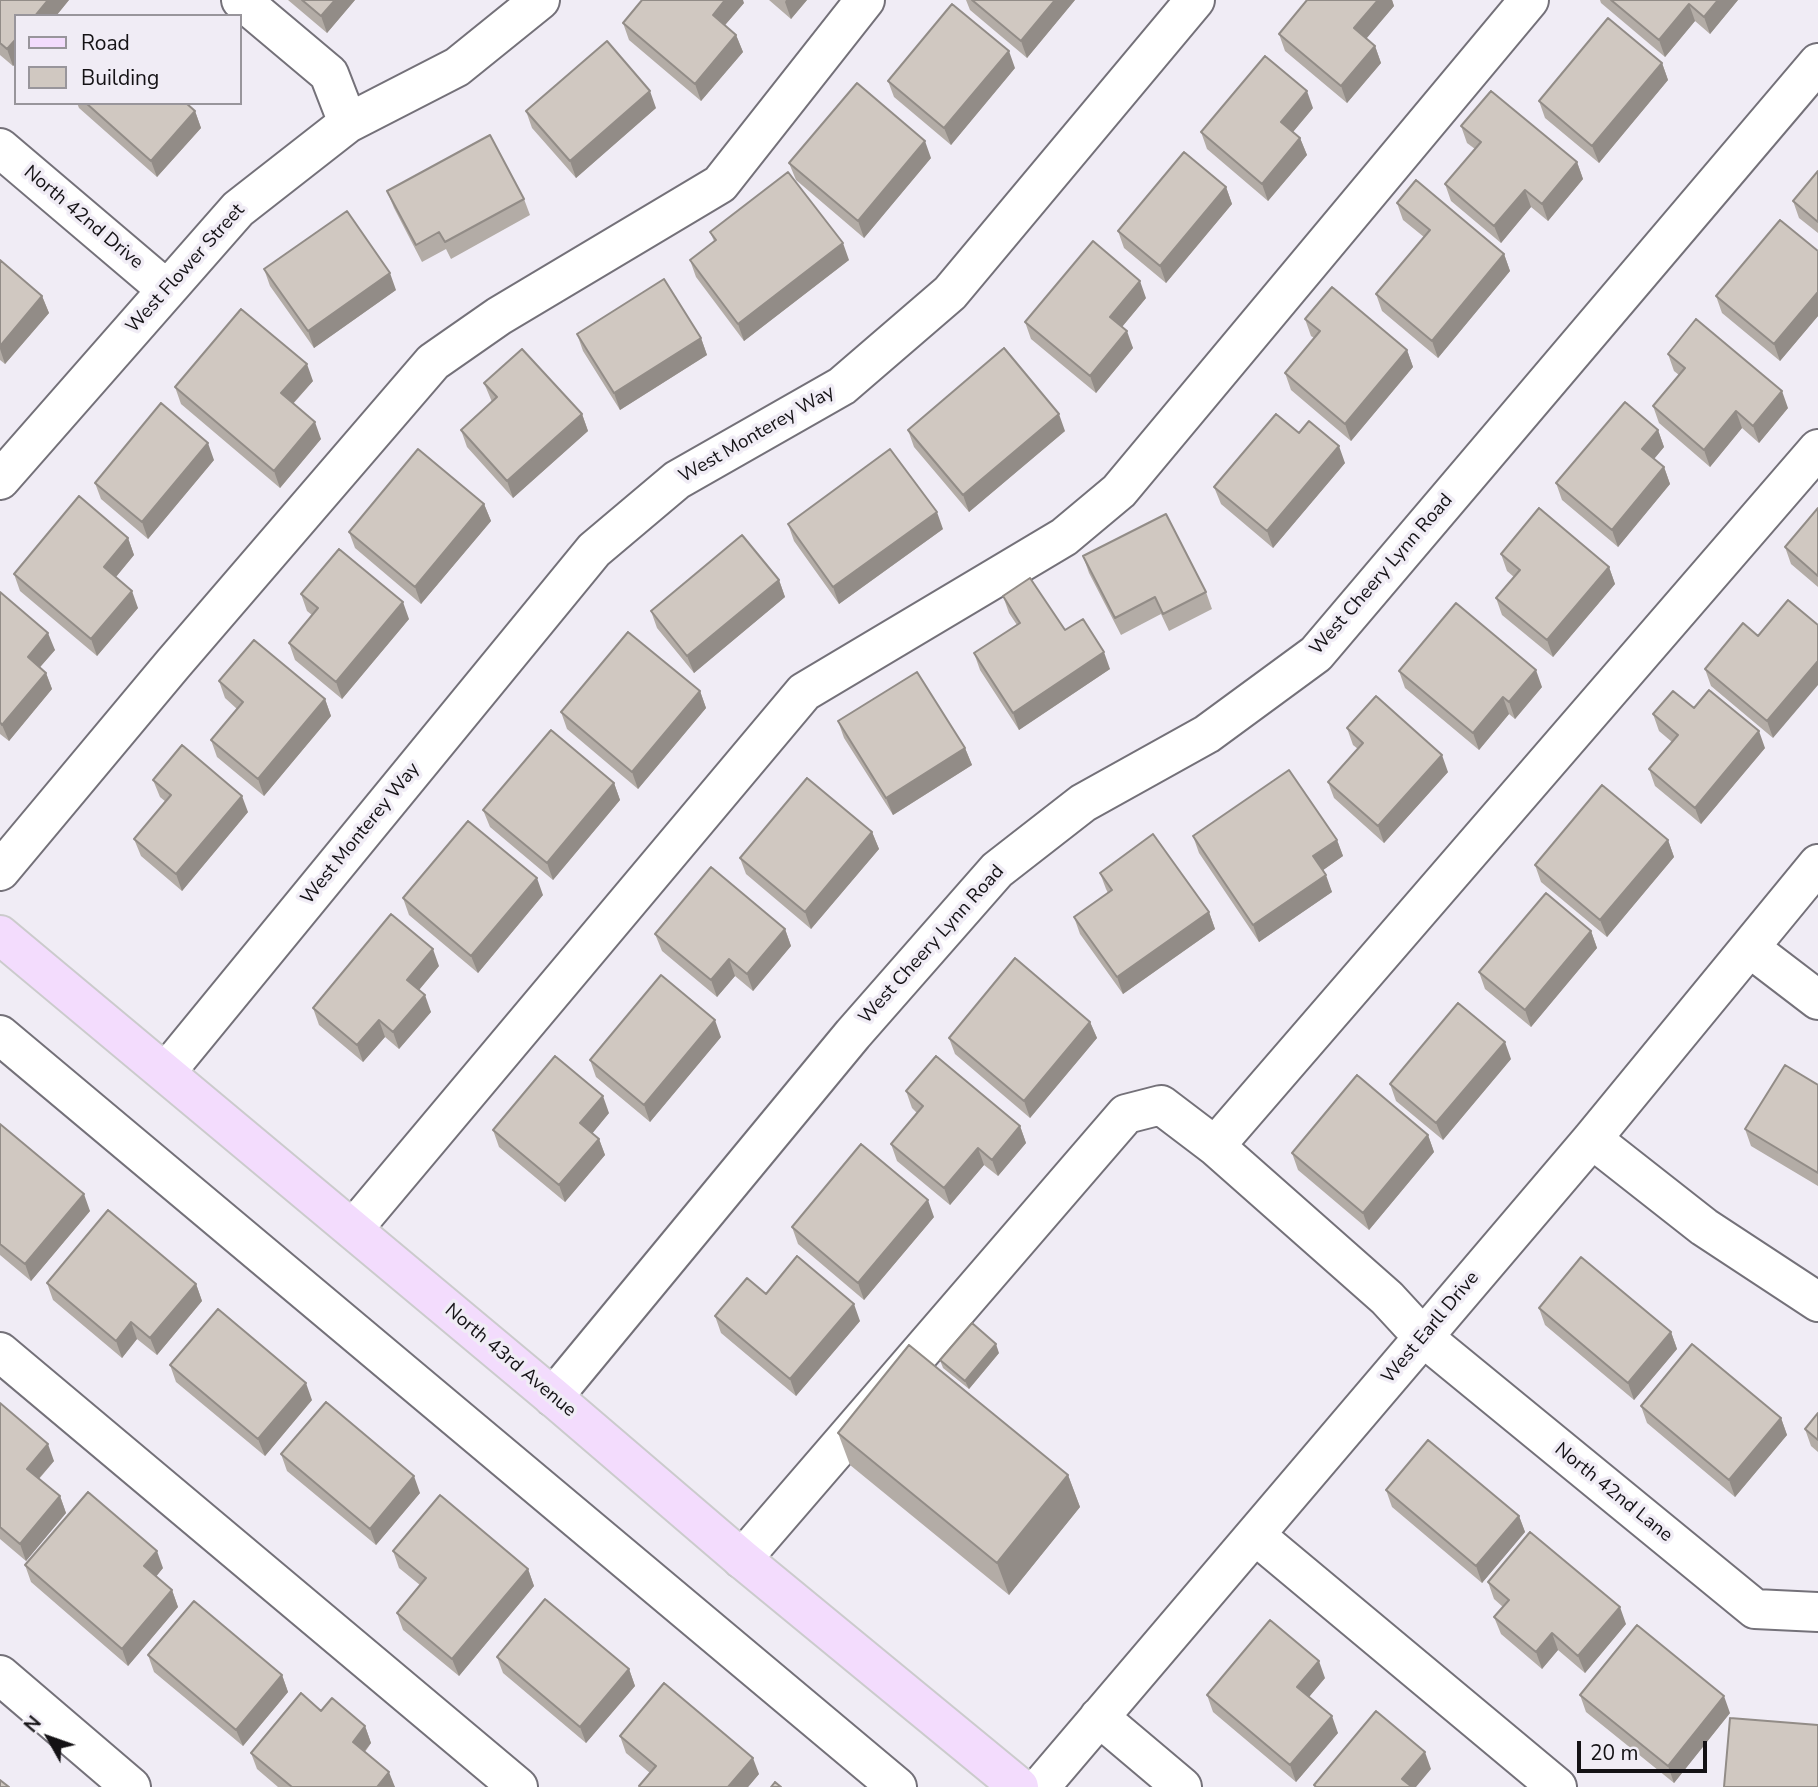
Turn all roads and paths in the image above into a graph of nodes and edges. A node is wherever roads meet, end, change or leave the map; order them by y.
1 (241, 0) edge
2 (540, 0) edge
3 (865, 0) edge
4 (1195, 0) edge
5 (1529, 0) edge
6 (1818, 63) edge
7 (348, 123) junction
8 (0, 148) edge
9 (166, 289) junction
10 (1818, 449) edge
11 (0, 480) edge
12 (1818, 864) edge
13 (0, 871) edge
14 (0, 935) edge
15 (1750, 948) junction
16 (1818, 1000) edge
17 (0, 1035) edge
18 (166, 1072) junction
19 (1592, 1139) junction
20 (1215, 1146) junction
21 (353, 1229) junction
22 (1818, 1302) edge
23 (1423, 1337) junction
24 (0, 1352) edge
25 (553, 1396) junction
26 (1255, 1535) junction
27 (741, 1559) junction
28 (1818, 1612) edge
29 (0, 1675) edge
30 (1100, 1717) junction
31 (131, 1787) edge
32 (518, 1787) edge
33 (897, 1787) edge
34 (1019, 1787) edge
35 (1040, 1787) edge
36 (1182, 1787) edge
37 (1557, 1787) edge

1 - 7 street
2 - 7 street, West Flower Street
3 - 13 street
4 - 18 street, West Monterey Way
5 - 21 street
6 - 25 street, West Cheery Lynn Road
7 - 9 street, West Flower Street
8 - 9 street, North 42nd Drive
9 - 11 street, West Flower Street
10 - 20 street
12 - 15 street, West Earll Drive
14 - 18 main road, North 43rd Avenue
15 - 16 street
15 - 19 street, West Earll Drive
17 - 33 street
18 - 21 main road, North 43rd Avenue
19 - 22 street
19 - 23 street, West Earll Drive
20 - 23 street, North 42nd Lane
20 - 27 street, North 42nd Lane
21 - 25 main road, North 43rd Avenue
23 - 26 street, West Earll Drive
23 - 28 street, North 42nd Lane
24 - 32 street
25 - 27 main road, North 43rd Avenue
26 - 30 street, West Earll Drive
26 - 37 street
27 - 34 main road, North 43rd Avenue
29 - 31 street
30 - 35 street, West Earll Drive
30 - 36 street

